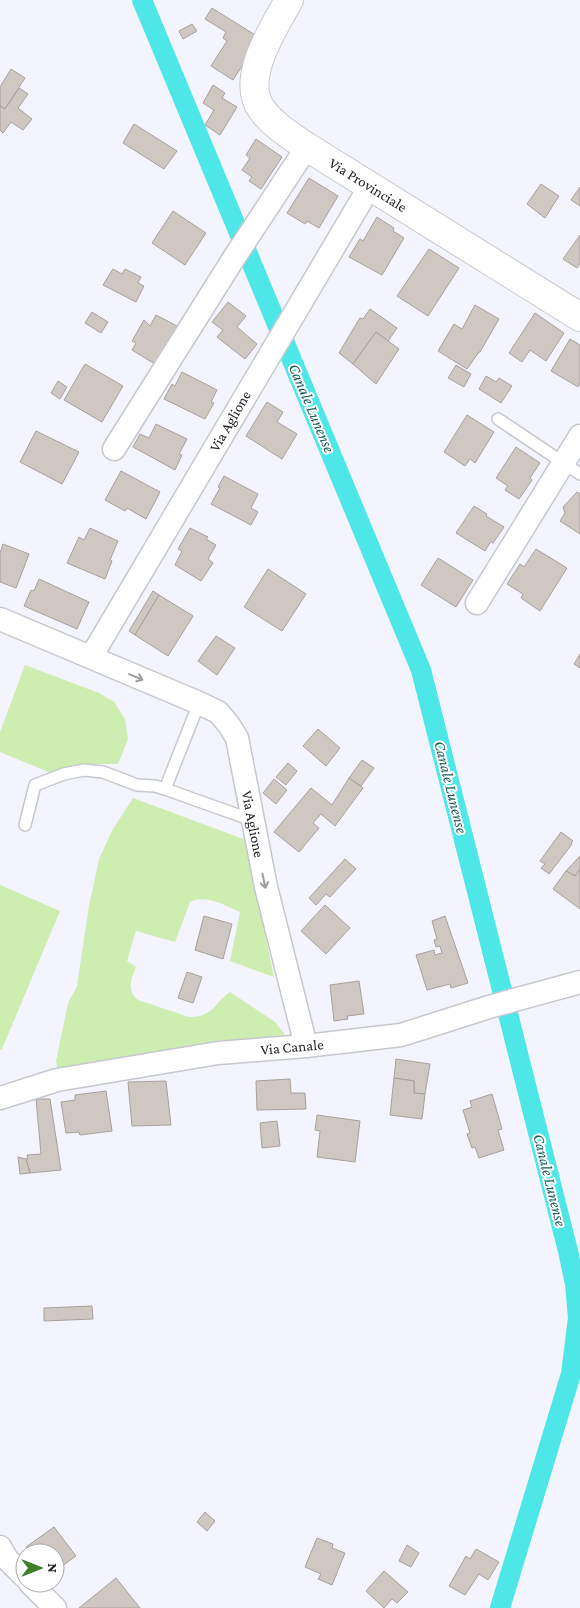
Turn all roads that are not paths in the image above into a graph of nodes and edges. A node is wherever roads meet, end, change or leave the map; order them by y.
1 (290, 0) edge
2 (307, 147) junction
3 (370, 186) junction
4 (580, 317) edge
5 (498, 419) dead end
6 (580, 436) edge
7 (114, 449) dead end
8 (572, 469) edge
9 (476, 603) dead end
10 (0, 620) edge
11 (91, 657) junction
12 (199, 703) junction
13 (165, 789) junction
14 (252, 820) junction
15 (25, 825) dead end
16 (580, 982) edge
17 (306, 1046) junction
18 (0, 1098) edge
19 (0, 1547) edge
20 (15, 1567) edge
21 (40, 1593) edge
22 (55, 1608) edge

1 - 2 street, Via Provinciale
2 - 3 street, Via Provinciale
2 - 7 street
3 - 4 street, Via Provinciale
3 - 11 street, Via Aglione
5 - 8 lane
6 - 8 street
8 - 9 street
10 - 11 street, Via Aglione
11 -> 12 street, Via Aglione
12 - 13 lane
12 - 14 street, Via Aglione
13 - 14 lane
13 - 15 lane
14 -> 17 street, Via Aglione
16 - 17 street, Via Canale
17 - 18 street, Via Canale
19 - 20 street
21 - 22 street

